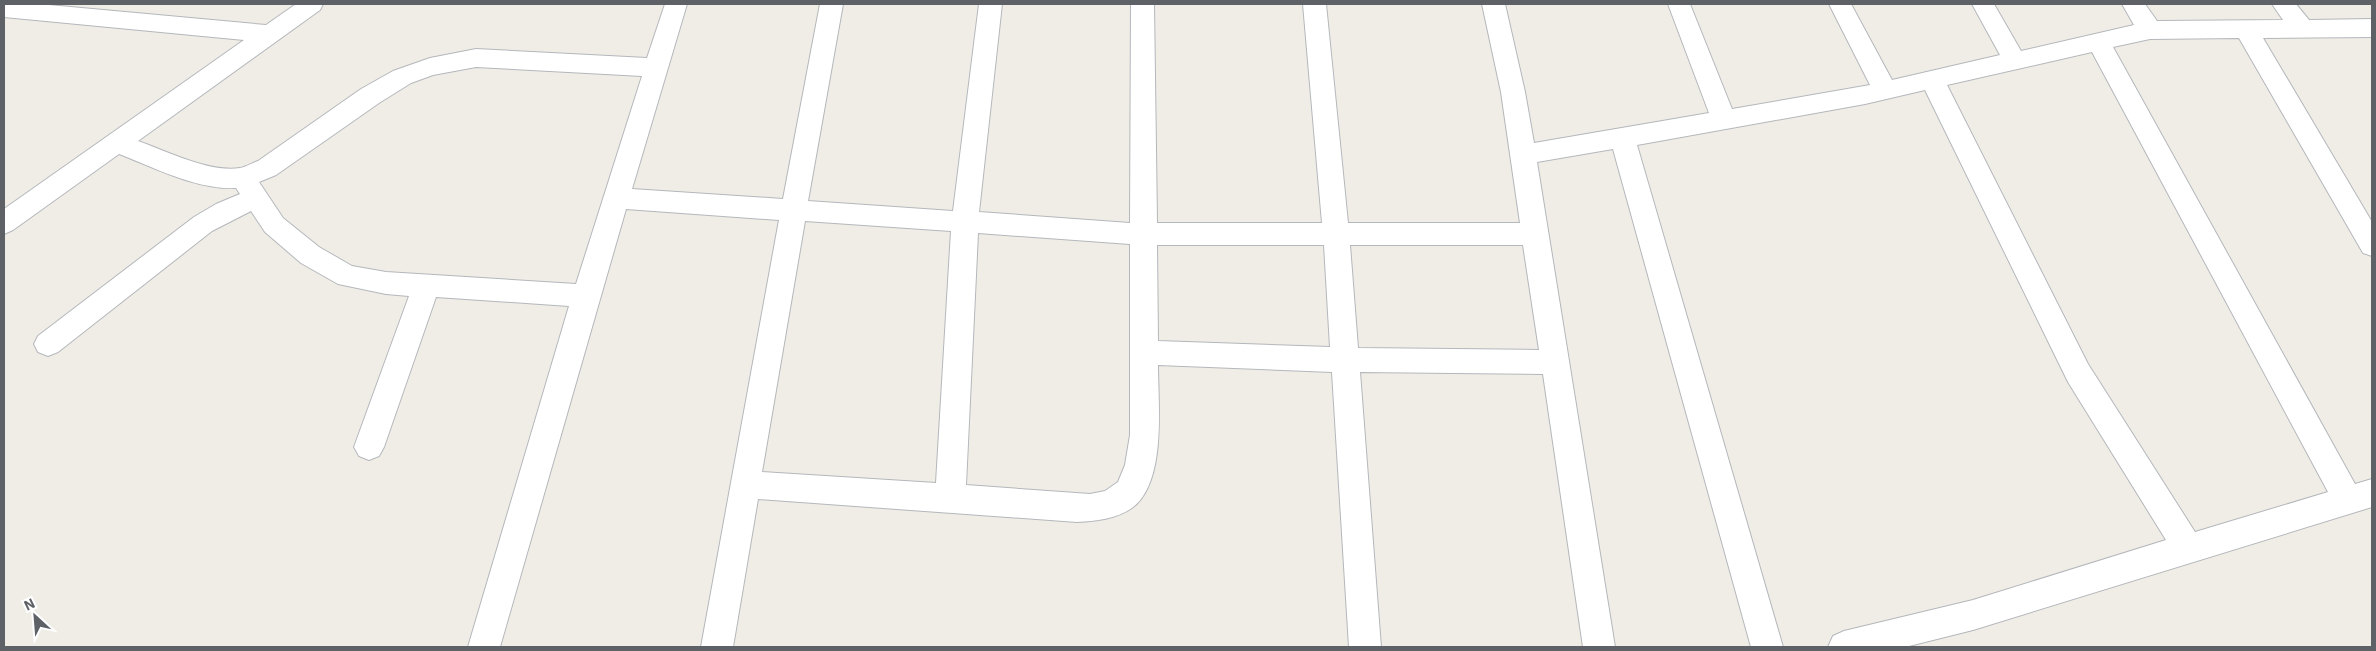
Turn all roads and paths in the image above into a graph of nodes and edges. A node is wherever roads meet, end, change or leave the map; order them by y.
1 (312, 4) edge
2 (676, 4) edge
3 (832, 4) edge
4 (991, 4) edge
5 (1143, 4) edge
6 (1314, 4) edge
7 (1492, 4) edge
8 (1679, 4) edge
9 (1840, 4) edge
10 (1983, 4) edge
11 (2133, 4) edge
12 (2283, 4) edge
13 (4, 9) edge
14 (2372, 28) edge
15 (2246, 29) junction
16 (2303, 29) junction
17 (2150, 30) junction
18 (270, 34) junction
19 (2098, 42) junction
20 (2015, 60) junction
21 (657, 68) junction
22 (1932, 80) junction
23 (1885, 90) junction
24 (1724, 120) junction
25 (1623, 138) junction
26 (117, 143) junction
27 (1523, 156) junction
28 (250, 188) junction
29 (616, 198) junction
30 (793, 210) junction
31 (965, 222) junction
32 (4, 223) edge
33 (1336, 233) junction
34 (1142, 234) junction
35 (1535, 234) junction
36 (2372, 245) edge
37 (426, 286) junction
38 (586, 296) junction
39 (48, 344) dead end
40 (1144, 353) junction
41 (1346, 360) junction
42 (1555, 362) junction
43 (369, 447) dead end
44 (745, 485) junction
45 (2360, 497) edge
46 (950, 498) junction
47 (2188, 548) junction
48 (484, 647) edge
49 (717, 647) edge
50 (1365, 647) edge
51 (1599, 647) edge
52 (1767, 647) edge
53 (1844, 647) edge

1 - 18 street
2 - 21 street
3 - 30 street
4 - 31 street
5 - 34 street
6 - 33 street
7 - 27 street
8 - 24 street
9 - 23 street
10 - 20 street
11 - 17 street
12 - 16 street
13 - 18 street
14 - 16 street
15 - 16 street
15 - 17 street
15 - 36 street
17 - 19 street
18 - 26 street
19 - 20 street
19 - 45 street
20 - 22 street
21 - 28 street
21 - 29 street
22 - 23 street
22 - 47 street
23 - 24 street
24 - 25 street
25 - 27 street
25 - 52 street
26 - 28 street
26 - 32 street
27 - 35 street
28 - 37 street
28 - 39 street
29 - 30 street
29 - 38 street
30 - 31 street
30 - 44 street
31 - 34 street
31 - 46 street
33 - 34 street
33 - 35 street
33 - 41 street
34 - 40 street
35 - 42 street
37 - 38 street
37 - 43 street
38 - 48 street
40 - 41 street
40 - 46 street
41 - 42 street
41 - 50 street
42 - 51 street
44 - 46 street
44 - 49 street
45 - 47 street
47 - 53 street

